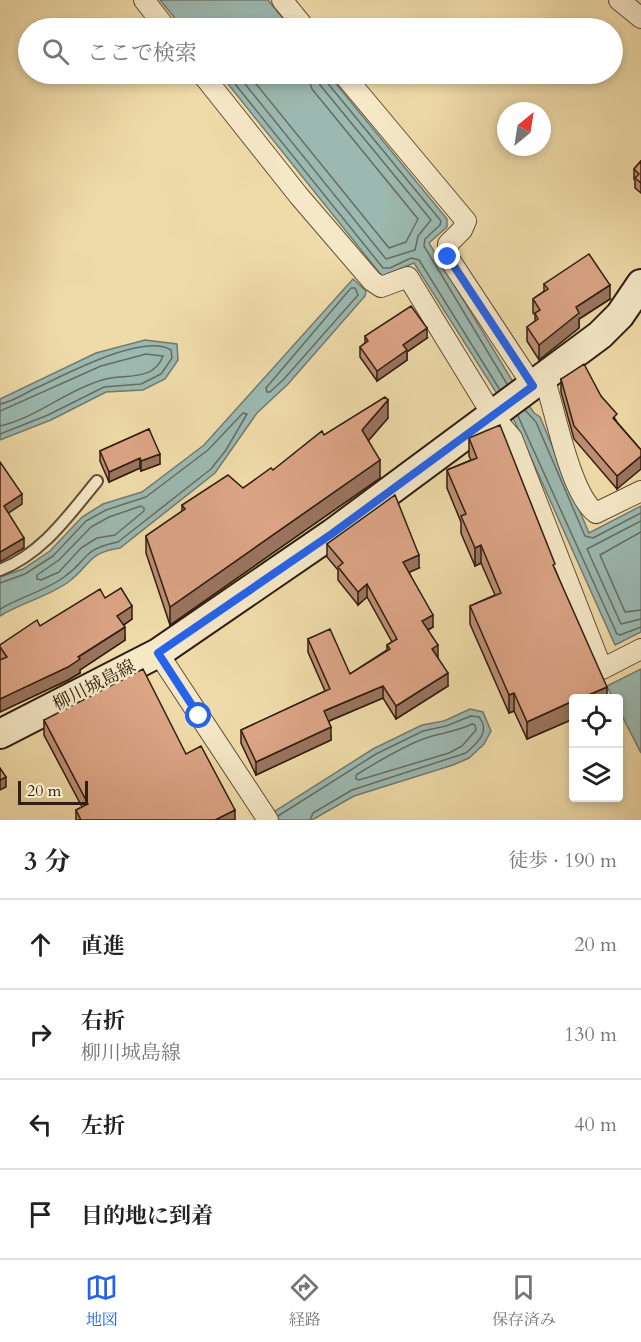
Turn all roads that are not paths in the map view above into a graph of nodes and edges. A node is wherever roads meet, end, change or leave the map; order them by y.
1 (144, 0) edge
2 (282, 0) edge
3 (619, 0) edge
4 (158, 18) edge
5 (297, 18) edge
6 (641, 18) edge
7 (210, 84) edge
8 (351, 84) edge
9 (641, 284) edge
10 (534, 386) junction
11 (495, 415) junction
12 (97, 481) dead end
13 (641, 491) edge
14 (0, 570) edge
15 (641, 649) edge
16 (158, 653) junction
17 (0, 734) edge
18 (268, 820) edge

1 - 4 street
2 - 5 street
3 - 6 street
7 - 11 street
8 - 10 street
9 - 10 main road, 柳川城島線
10 - 11 main road, 柳川城島線
10 - 13 street
11 - 15 street
11 - 16 main road, 柳川城島線
12 - 14 lane
16 - 17 main road, 柳川城島線
16 - 18 street

